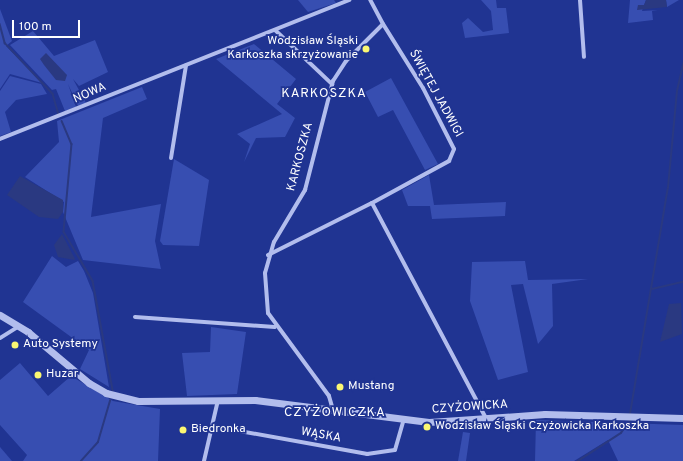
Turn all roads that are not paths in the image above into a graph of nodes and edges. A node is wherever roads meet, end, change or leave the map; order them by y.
1 (349, 0) edge
2 (370, 0) edge
3 (580, 0) edge
4 (383, 24) junction
5 (275, 30) junction
6 (584, 57) dead end
7 (186, 65) junction
8 (332, 84) junction
9 (0, 139) edge
10 (171, 158) dead end
11 (372, 203) junction
12 (268, 255) junction
13 (0, 315) edge
14 (135, 317) dead end
15 (18, 326) junction
16 (275, 327) junction
17 (0, 338) edge
18 (218, 400) junction
19 (333, 410) junction
20 (486, 418) junction
21 (683, 418) edge
22 (404, 419) junction
23 (212, 426) junction
24 (204, 461) edge

1 - 5 street, NOWA
2 - 4 street
3 - 6 street
4 - 8 street, KARKOSZKA
4 - 11 street, ŚWIĘTEJ JADWIGI
5 - 7 street, NOWA
5 - 8 street
7 - 9 street, NOWA
7 - 10 street
8 - 12 street, KARKOSZKA
11 - 12 street, ŚWIĘTEJ JADWIGI
11 - 20 street
12 - 16 street, KARKOSZKA
13 - 15 street, CZYŻOWICKA
14 - 16 street
15 - 17 street
15 - 18 street, CZYŻOWICKA
16 - 19 street, KARKOSZKA
18 - 19 street, CZYŻOWICKA
18 - 23 street
19 - 22 street, CZYŻOWICKA
20 - 21 street, CZYŻOWICKA
20 - 22 street, CZYŻOWICKA
22 - 23 street, WĄSKA
23 - 24 street

